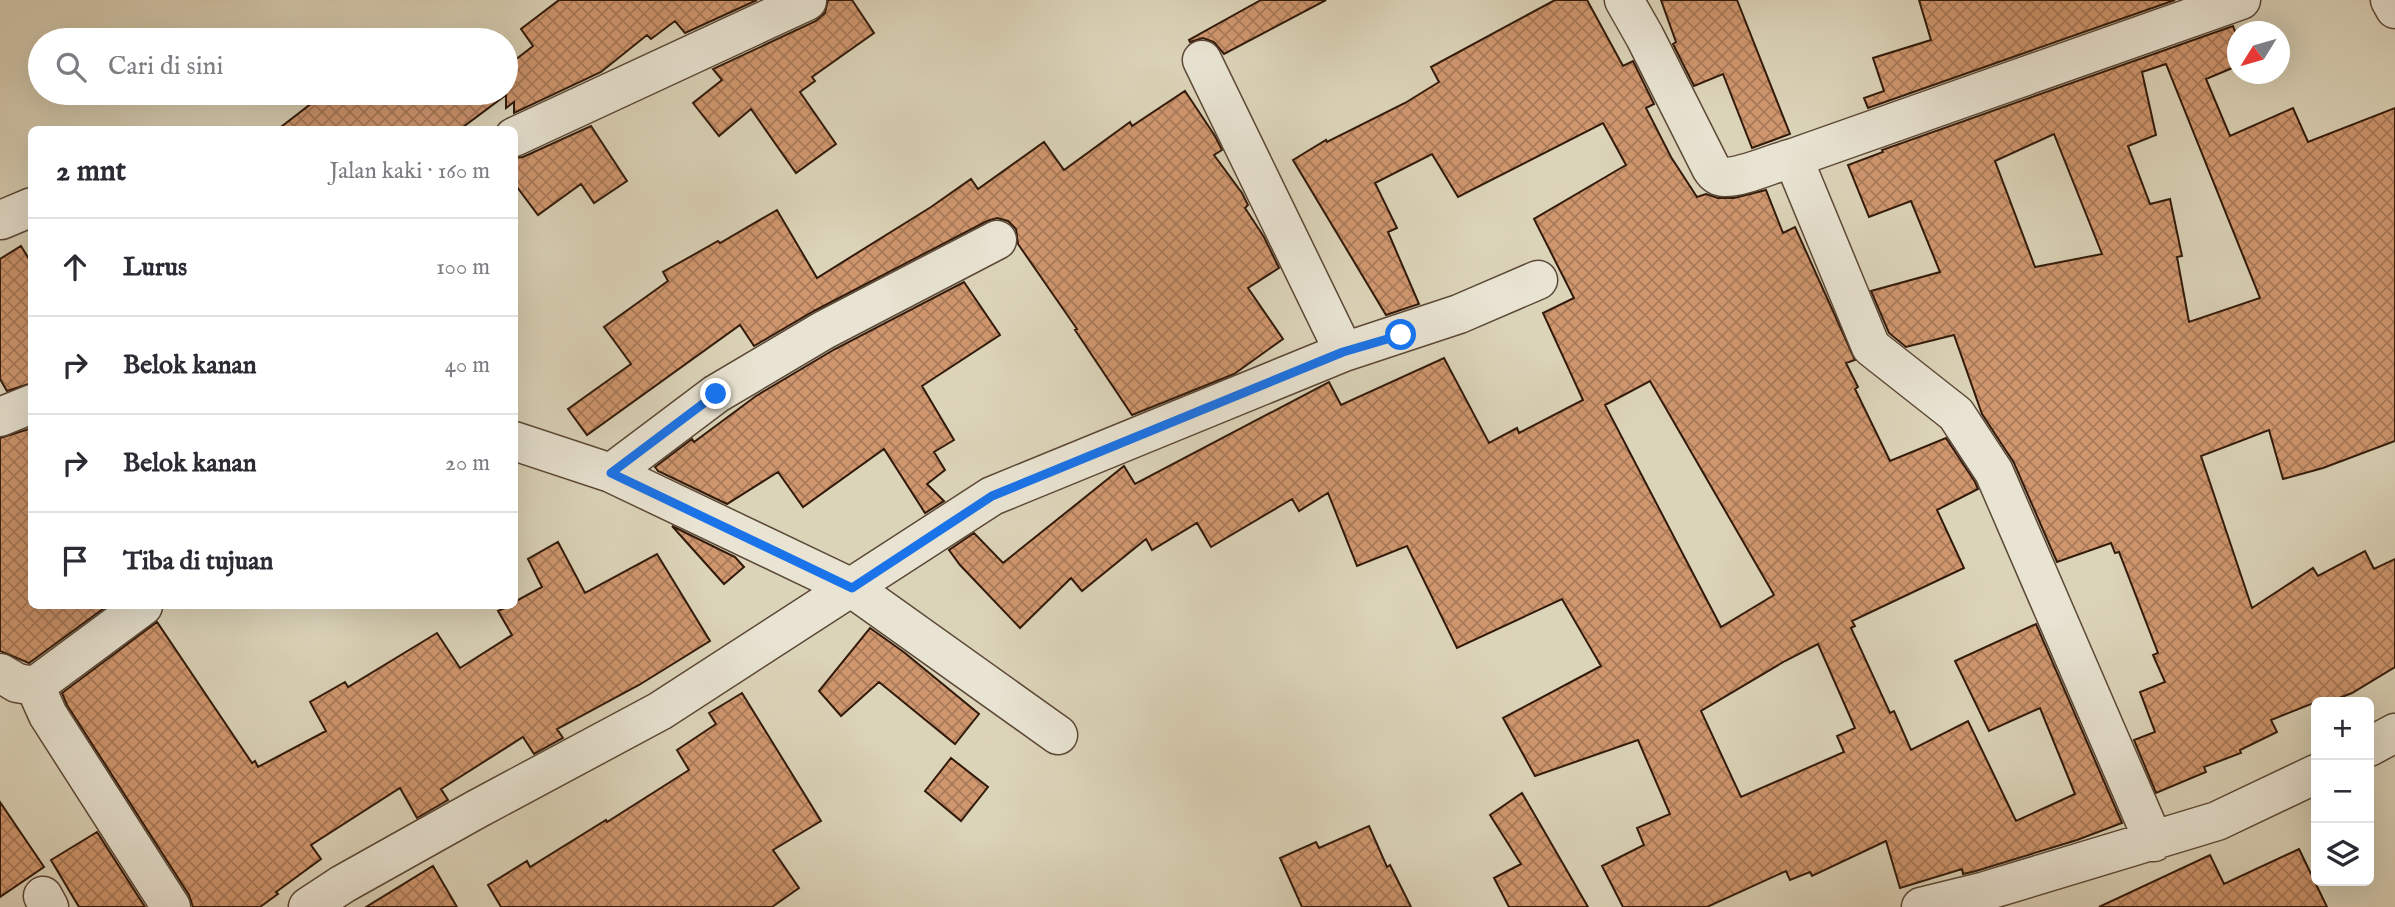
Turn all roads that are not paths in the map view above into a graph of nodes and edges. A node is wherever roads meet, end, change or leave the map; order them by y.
1 (1625, 0) edge
2 (2241, 0) edge
3 (2390, 0) edge
4 (807, 1) edge
5 (2395, 9) edge
6 (1202, 60) dead end
7 (518, 135) edge
8 (1793, 158) junction
9 (997, 240) dead end
10 (1538, 280) dead end
11 (1343, 352) junction
12 (28, 406) edge
13 (0, 417) edge
14 (518, 442) edge
15 (611, 473) junction
16 (852, 588) junction
17 (139, 609) edge
18 (0, 673) edge
19 (35, 686) junction
20 (2395, 733) edge
21 (1058, 735) dead end
22 (2374, 744) edge
23 (2311, 776) edge
24 (2154, 842) junction
25 (349, 896) edge
26 (1986, 900) edge
27 (170, 907) edge
28 (308, 907) edge
29 (1922, 907) edge

1 - 8 street
2 - 8 street
3 - 5 street
4 - 7 street
6 - 11 street
8 - 24 street
9 - 15 street
10 - 11 street
11 - 16 street
12 - 13 street
14 - 15 street
15 - 16 street
16 - 21 street
16 - 25 street
17 - 19 street
18 - 19 street
19 - 27 street
20 - 22 street
23 - 24 street
24 - 26 street
25 - 28 street
26 - 29 street

